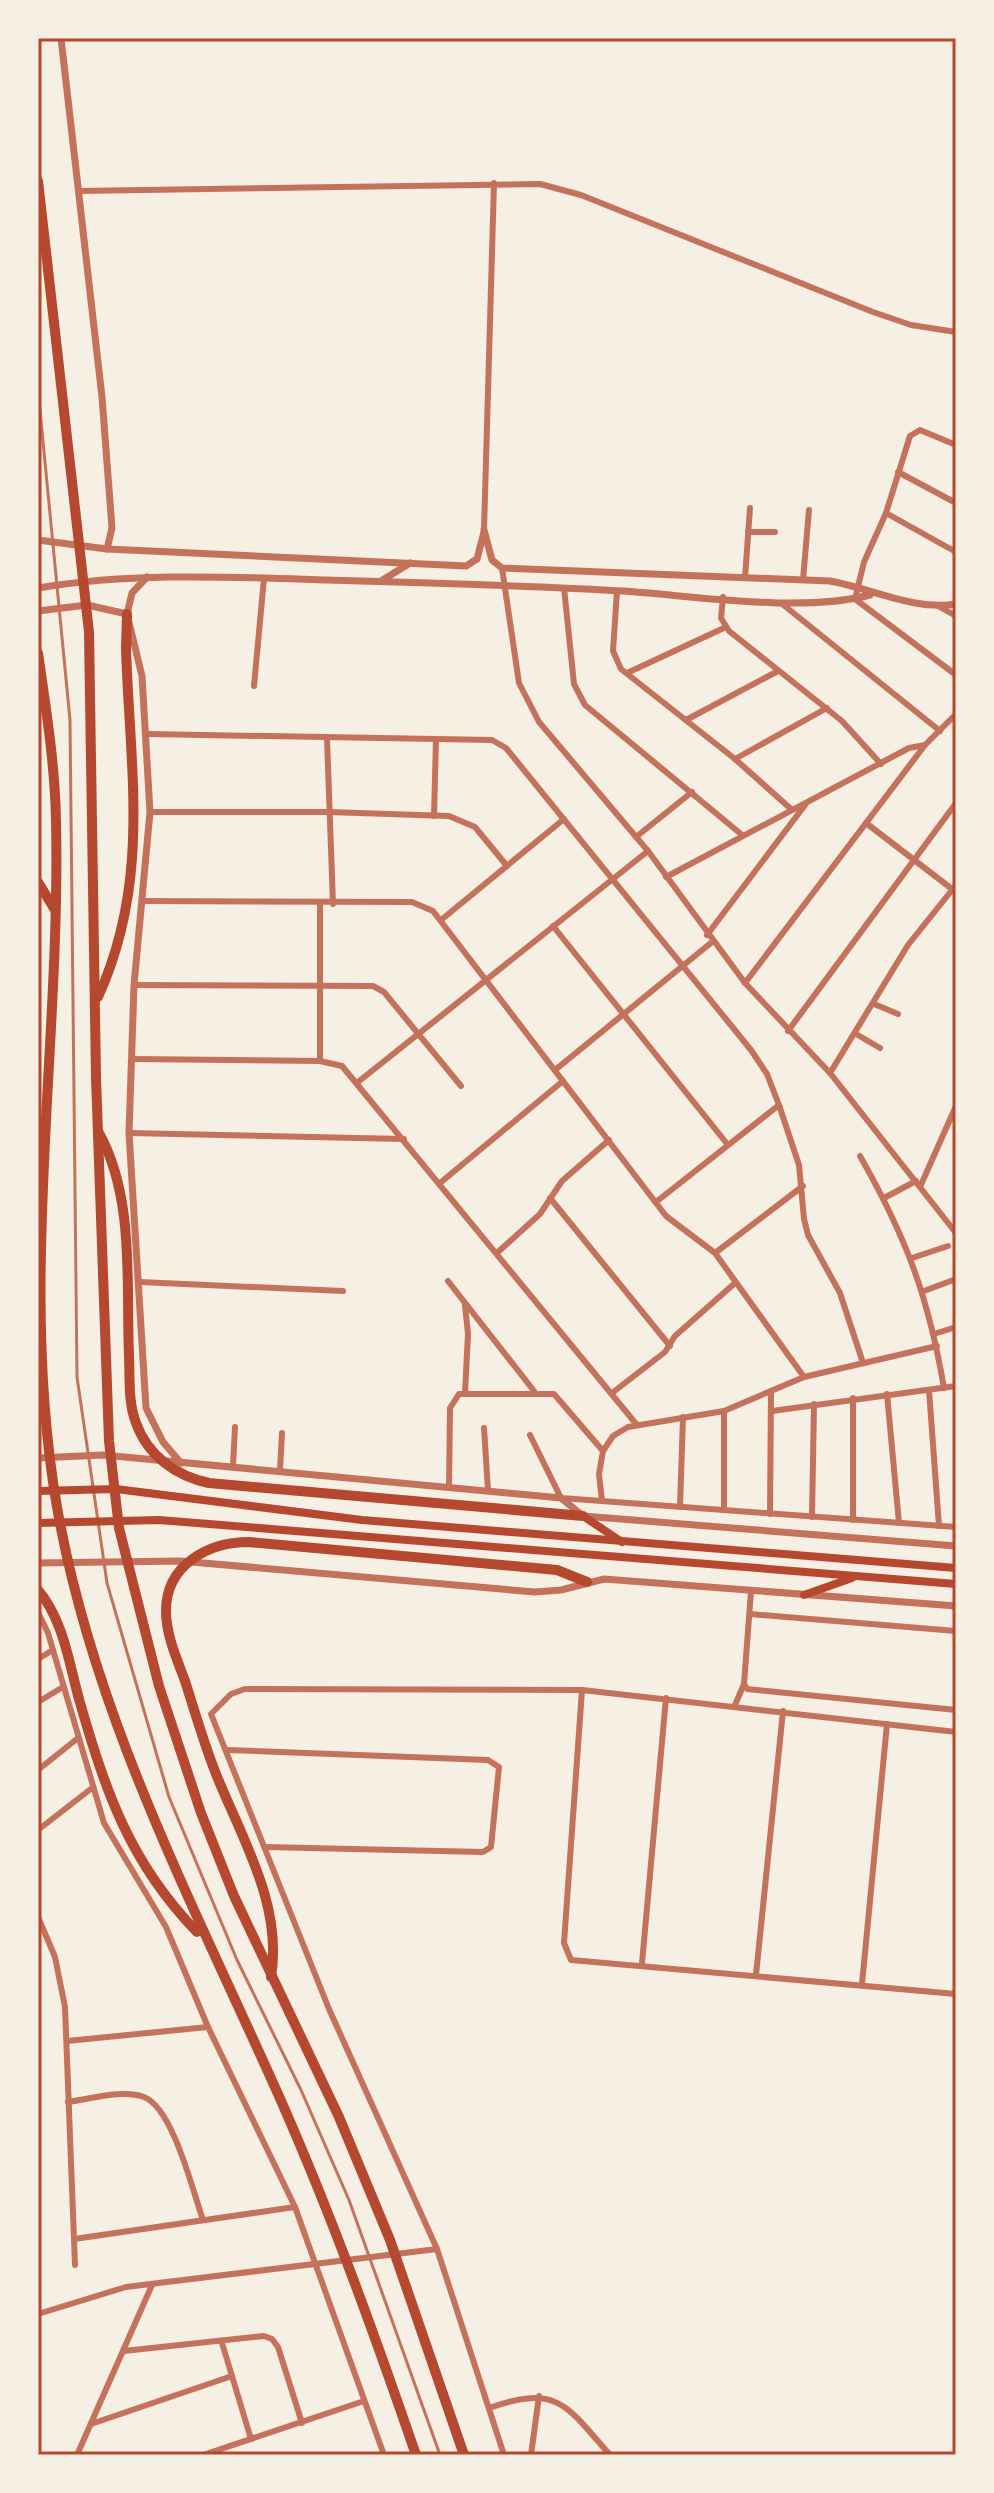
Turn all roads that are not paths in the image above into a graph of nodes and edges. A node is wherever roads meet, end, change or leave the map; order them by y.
1 (61, 38) edge
2 (38, 181) edge
3 (494, 183) junction
4 (79, 191) junction
5 (956, 332) edge
6 (38, 390) edge
7 (956, 445) edge
8 (898, 472) junction
9 (956, 503) edge
10 (750, 508) dead end
11 (809, 510) dead end
12 (886, 513) junction
13 (484, 530) junction
14 (748, 532) junction
15 (775, 532) dead end
16 (38, 540) edge
17 (107, 549) junction
18 (956, 552) edge
19 (410, 563) junction
20 (502, 568) junction
21 (147, 577) junction
22 (264, 578) junction
23 (745, 578) junction
24 (803, 580) junction
25 (379, 581) junction
26 (504, 586) junction
27 (38, 588) edge
28 (564, 588) junction
29 (856, 588) junction
30 (617, 591) junction
31 (870, 595) junction
32 (723, 597) junction
33 (855, 599) junction
34 (779, 601) junction
35 (932, 603) junction
36 (956, 604) edge
37 (38, 611) edge
38 (127, 614) junction
39 (956, 616) edge
40 (726, 627) junction
41 (38, 653) edge
42 (778, 671) junction
43 (627, 673) junction
44 (956, 675) edge
45 (254, 686) dead end
46 (827, 708) junction
47 (956, 714) edge
48 (686, 720) junction
49 (940, 731) junction
50 (148, 734) junction
51 (327, 738) junction
52 (436, 739) junction
53 (925, 745) junction
54 (735, 759) junction
55 (881, 764) junction
56 (692, 792) junction
57 (956, 803) edge
58 (805, 805) junction
59 (791, 809) junction
60 (150, 812) junction
61 (328, 812) junction
62 (434, 816) junction
63 (564, 819) junction
64 (866, 823) junction
65 (741, 834) junction
66 (636, 837) junction
67 (648, 851) junction
68 (914, 860) junction
69 (507, 866) junction
70 (666, 877) junction
71 (613, 878) junction
72 (38, 882) edge
73 (954, 887) edge
74 (142, 901) junction
75 (320, 904) junction
76 (333, 904) junction
77 (55, 910) junction
78 (441, 920) junction
79 (553, 926) junction
80 (707, 935) junction
81 (712, 942) junction
82 (682, 966) junction
83 (486, 980) junction
84 (745, 983) junction
85 (134, 985) junction
86 (321, 985) junction
87 (95, 1002) junction
88 (874, 1004) junction
89 (623, 1014) junction
90 (898, 1014) dead end
91 (788, 1031) junction
92 (418, 1033) junction
93 (856, 1034) junction
94 (880, 1048) dead end
95 (132, 1059) junction
96 (320, 1061) junction
97 (555, 1070) junction
98 (830, 1073) junction
99 (563, 1081) junction
100 (358, 1082) junction
101 (461, 1086) dead end
102 (779, 1105) junction
103 (956, 1106) edge
104 (948, 1125) junction
105 (98, 1131) junction
106 (129, 1133) junction
107 (956, 1134) edge
108 (404, 1139) junction
109 (609, 1140) junction
110 (728, 1145) junction
111 (46, 1147) junction
112 (860, 1156) dead end
113 (38, 1163) edge
114 (440, 1183) junction
115 (918, 1184) junction
116 (803, 1186) junction
117 (550, 1198) junction
118 (884, 1198) junction
119 (656, 1202) junction
120 (956, 1233) edge
121 (948, 1246) dead end
122 (498, 1252) junction
123 (715, 1253) junction
124 (912, 1258) junction
125 (956, 1279) edge
126 (448, 1281) dead end
127 (140, 1282) junction
128 (735, 1283) junction
129 (343, 1291) dead end
130 (924, 1291) junction
131 (465, 1303) junction
132 (956, 1327) edge
133 (934, 1334) junction
134 (670, 1346) junction
135 (937, 1346) junction
136 (863, 1363) junction
137 (804, 1377) junction
138 (956, 1386) edge
139 (944, 1388) junction
140 (929, 1390) junction
141 (534, 1391) junction
142 (771, 1391) junction
143 (465, 1393) junction
144 (612, 1393) junction
145 (887, 1394) junction
146 (853, 1398) junction
147 (814, 1404) junction
148 (724, 1411) junction
149 (772, 1411) junction
150 (683, 1417) junction
151 (637, 1425) junction
152 (235, 1427) dead end
153 (484, 1428) dead end
154 (282, 1433) dead end
155 (530, 1435) dead end
156 (603, 1451) junction
157 (38, 1458) edge
158 (181, 1463) junction
159 (233, 1466) junction
160 (280, 1470) junction
161 (449, 1487) junction
162 (488, 1490) junction
163 (38, 1491) edge
164 (561, 1498) junction
165 (602, 1501) junction
166 (680, 1507) junction
167 (724, 1510) junction
168 (770, 1514) junction
169 (583, 1516) junction
170 (812, 1517) junction
171 (853, 1520) junction
172 (38, 1523) edge
173 (899, 1523) junction
174 (939, 1526) junction
175 (956, 1527) edge
176 (622, 1543) junction
177 (956, 1546) edge
178 (38, 1563) edge
179 (956, 1568) edge
180 (856, 1577) junction
181 (587, 1582) junction
182 (956, 1584) edge
183 (38, 1590) edge
184 (751, 1591) junction
185 (804, 1595) junction
186 (956, 1606) edge
187 (38, 1612) edge
188 (750, 1614) junction
189 (956, 1631) edge
190 (53, 1650) junction
191 (38, 1659) edge
192 (744, 1684) junction
193 (63, 1687) junction
194 (582, 1690) junction
195 (666, 1698) junction
196 (38, 1702) edge
197 (735, 1705) junction
198 (956, 1710) edge
199 (783, 1711) junction
200 (887, 1724) junction
201 (956, 1732) edge
202 (78, 1738) junction
203 (227, 1750) junction
204 (38, 1770) edge
205 (92, 1788) junction
206 (38, 1830) edge
207 (266, 1847) junction
208 (38, 1917) edge
209 (204, 1938) junction
210 (642, 1963) junction
211 (756, 1975) junction
212 (271, 1977) junction
213 (862, 1984) junction
214 (956, 1994) edge
215 (208, 2027) junction
216 (67, 2041) junction
217 (68, 2102) junction
218 (295, 2207) junction
219 (203, 2220) junction
220 (74, 2239) junction
221 (437, 2249) junction
222 (75, 2265) dead end
223 (315, 2265) junction
224 (152, 2285) junction
225 (38, 2314) edge
226 (222, 2343) junction
227 (124, 2351) junction
228 (232, 2376) junction
229 (539, 2396) junction
230 (364, 2401) junction
231 (489, 2408) junction
232 (302, 2423) junction
233 (91, 2424) junction
234 (251, 2439) junction
235 (77, 2455) edge
236 (203, 2455) edge
237 (384, 2455) edge
238 (416, 2455) edge
239 (440, 2455) edge
240 (464, 2455) edge
241 (504, 2455) edge
242 (531, 2455) edge
243 (610, 2455) edge

1 - 4 street
2 - 87 highway
3 - 4 street
3 - 5 street
3 - 13 street
4 - 17 street
6 - 239 lane
7 - 8 street
8 - 9 street
8 - 12 street
10 - 14 street
11 - 24 street
12 - 18 street
12 - 29 street
13 - 19 street
13 - 20 street
14 - 15 street
14 - 23 street
16 - 17 street
17 - 19 street
19 - 25 street
20 - 23 street
20 - 26 street
21 - 22 street
21 - 27 street
21 - 38 street
22 - 25 street
22 - 45 street
23 - 24 street
24 - 29 street
25 - 26 street
26 - 28 street
26 - 66 street
28 - 30 street
28 - 56 street
29 - 31 street
29 - 33 street
30 - 32 street
30 - 43 street
31 - 33 street
31 - 35 street
32 - 34 street
32 - 40 street
33 - 34 street
33 - 44 street
34 - 49 street
35 - 36 street
35 - 39 street
37 - 38 street
38 - 50 street
38 - 87 highway
40 - 42 street
40 - 43 street
41 - 77 highway
42 - 46 street
42 - 48 street
43 - 48 street
46 - 54 street
46 - 55 street
47 - 49 street
48 - 54 street
49 - 53 street
50 - 51 street
50 - 60 street
51 - 52 street
51 - 61 street
52 - 62 street
52 - 63 street
53 - 55 street
53 - 64 street
54 - 59 street
55 - 58 street
56 - 65 street
56 - 66 street
57 - 68 street
58 - 59 street
58 - 80 street
59 - 65 street
60 - 61 street
60 - 74 street
61 - 62 street
61 - 76 street
62 - 69 street
63 - 69 street
63 - 71 street
64 - 68 street
64 - 84 street
65 - 70 street
66 - 67 street
67 - 70 street
67 - 71 street
68 - 73 street
68 - 91 street
69 - 78 street
70 - 80 street
71 - 79 street
71 - 82 street
72 - 77 highway
73 - 88 street
74 - 75 street
74 - 85 street
75 - 76 street
75 - 86 street
76 - 78 street
77 - 111 highway
78 - 83 street
79 - 83 street
79 - 89 street
80 - 81 street
81 - 82 street
81 - 84 street
82 - 89 street
82 - 102 street
83 - 92 street
83 - 97 street
84 - 91 street
85 - 86 street
85 - 95 street
86 - 92 street
86 - 96 street
87 - 105 highway
88 - 90 street
88 - 93 street
89 - 97 street
89 - 110 street
91 - 98 street
92 - 100 street
92 - 101 street
93 - 94 street
93 - 98 street
95 - 96 street
95 - 106 street
96 - 100 street
97 - 99 street
98 - 115 street
99 - 109 street
99 - 114 street
100 - 108 street
102 - 110 street
102 - 116 street
103 - 104 street
104 - 107 street
104 - 115 street
105 - 169 highway
105 - 212 highway
106 - 108 street
106 - 127 street
108 - 114 street
109 - 117 street
109 - 119 street
110 - 119 street
111 - 113 highway
111 - 209 highway
112 - 118 street
114 - 122 street
115 - 118 street
115 - 120 street
116 - 123 street
116 - 136 street
117 - 122 street
117 - 134 street
118 - 124 street
119 - 123 street
121 - 124 street
122 - 144 street
123 - 128 street
124 - 130 street
125 - 130 street
126 - 131 street
127 - 129 street
127 - 158 street
128 - 134 street
128 - 137 street
130 - 133 street
131 - 141 street
131 - 143 street
132 - 133 street
133 - 135 street
134 - 144 street
135 - 136 street
135 - 139 street
136 - 137 street
137 - 142 street
138 - 139 street
139 - 140 street
140 - 145 street
140 - 174 street
141 - 143 street
141 - 156 street
142 - 148 street
142 - 149 street
143 - 161 street
144 - 151 street
145 - 146 street
145 - 173 street
146 - 147 street
146 - 171 street
147 - 149 street
147 - 170 street
148 - 150 street
148 - 167 street
149 - 168 street
150 - 151 street
150 - 166 street
151 - 156 street
152 - 159 street
153 - 162 street
154 - 160 street
155 - 164 street
156 - 165 street
157 - 158 street
158 - 159 street
159 - 160 street
160 - 161 street
161 - 162 street
162 - 164 street
163 - 176 main road
164 - 165 street
164 - 169 street
165 - 166 street
166 - 167 street
167 - 168 street
168 - 170 street
169 - 176 main road
169 - 177 street
170 - 171 street
171 - 173 street
172 - 180 main road
173 - 174 street
174 - 175 street
176 - 179 main road
178 - 181 street
180 - 182 main road
180 - 185 main road
181 - 184 street
181 - 212 highway
183 - 209 highway
184 - 185 street
184 - 188 street
185 - 186 street
187 - 190 street
188 - 189 street
188 - 192 street
190 - 191 street
190 - 193 street
192 - 197 street
192 - 198 street
193 - 196 street
193 - 202 street
194 - 195 street
194 - 203 street
194 - 210 street
195 - 197 street
195 - 210 street
197 - 199 street
199 - 200 street
199 - 211 street
200 - 201 street
200 - 213 street
202 - 204 street
202 - 205 street
203 - 207 street
203 - 207 street
205 - 206 street
205 - 215 street
207 - 221 street
208 - 216 street
209 - 238 highway
210 - 211 street
211 - 213 street
212 - 240 highway
213 - 214 street
215 - 216 street
215 - 218 street
216 - 217 street
217 - 219 street
217 - 220 street
218 - 219 street
218 - 223 street
219 - 220 street
220 - 222 street
221 - 223 street
221 - 231 street
223 - 224 street
223 - 230 street
224 - 225 street
224 - 227 street
226 - 227 street
226 - 228 street
226 - 232 street
227 - 233 street
228 - 233 street
228 - 234 street
229 - 231 street
229 - 242 street
229 - 243 street
230 - 232 street
230 - 237 street
231 - 241 street
232 - 234 street
233 - 235 street
234 - 236 street

